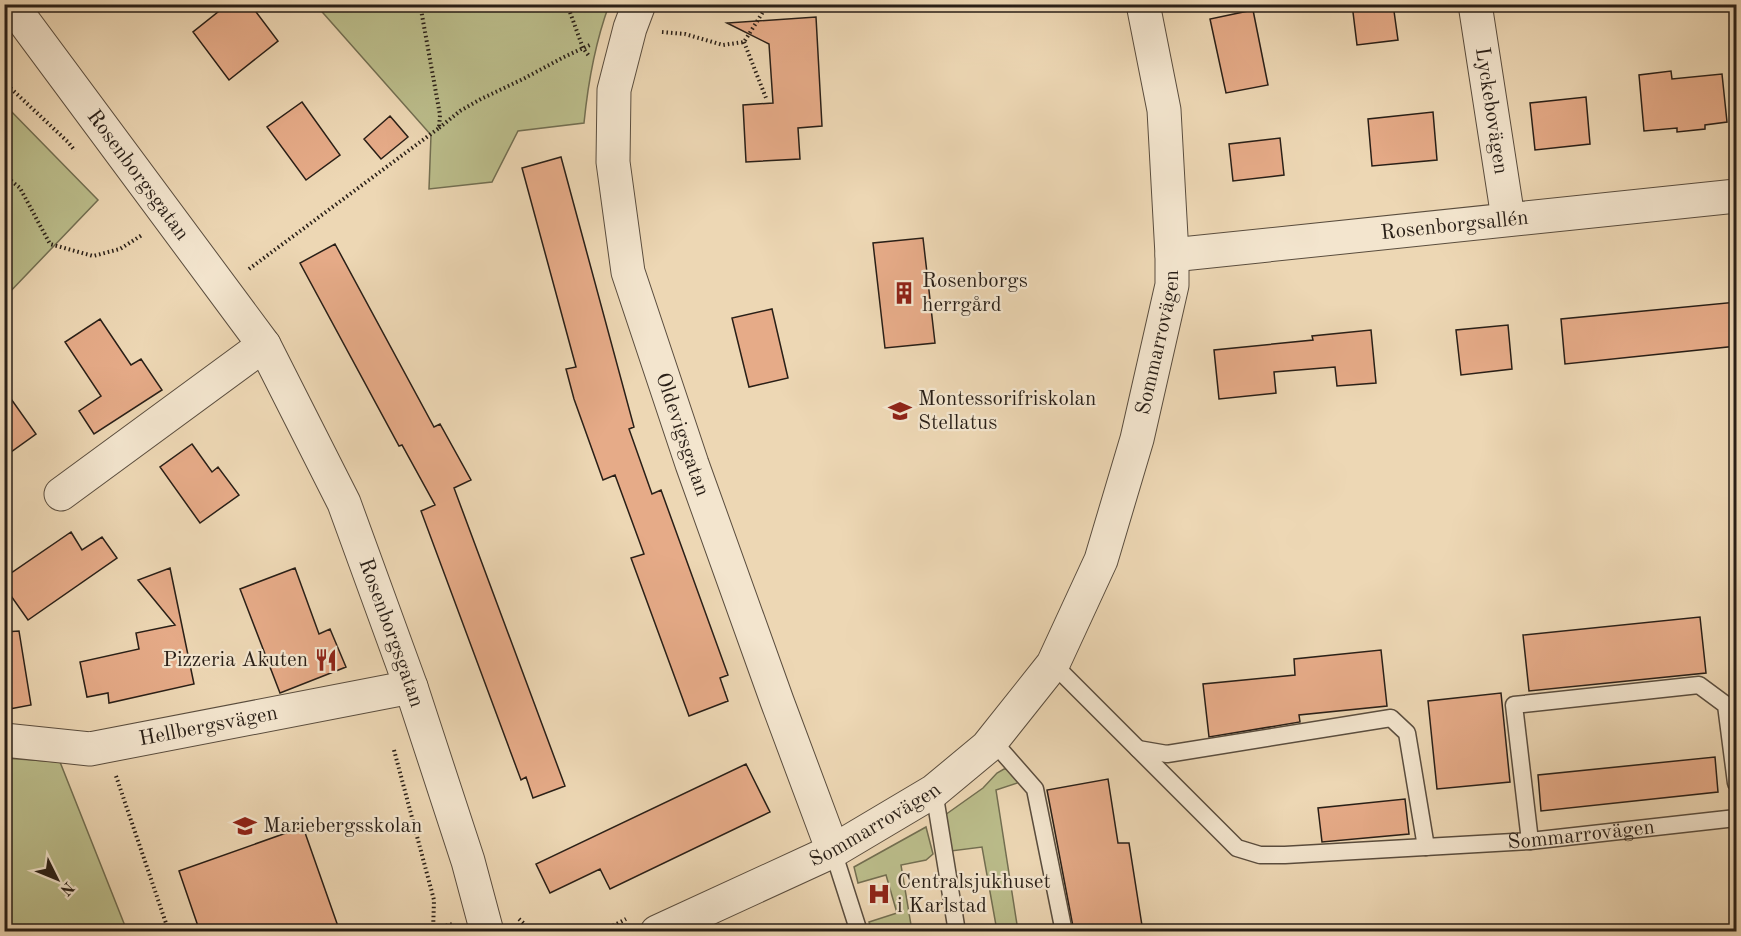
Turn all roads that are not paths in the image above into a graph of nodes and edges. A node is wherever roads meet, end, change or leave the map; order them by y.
1 (11, 4) edge
2 (1143, 4) edge
3 (1475, 4) edge
4 (634, 16) edge
5 (1737, 196) edge
6 (1508, 218) junction
7 (1172, 255) junction
8 (264, 345) junction
9 (61, 494) dead end
10 (1053, 664) junction
11 (411, 687) junction
12 (4, 740) edge
13 (992, 740) junction
14 (1138, 749) junction
15 (1737, 783) edge
16 (934, 791) junction
17 (1737, 818) edge
18 (1530, 841) junction
19 (1426, 847) junction
20 (833, 850) junction
21 (645, 924) edge
22 (487, 932) edge
23 (859, 932) edge
24 (957, 932) edge
25 (1064, 932) edge

1 - 8 street, Rosenborgsgatan
2 - 7 street, Sommarrovägen
3 - 6 street, Lyckebovägen
4 - 20 street, Oldevigsgatan
5 - 6 street, Rosenborgsallén
6 - 7 street, Rosenborgsallén
7 - 10 street, Sommarrovägen
8 - 9 street
8 - 11 street, Rosenborgsgatan
10 - 13 street, Sommarrovägen
10 - 14 lane, Sommarrovägen
11 - 12 street, Hellbergsvägen
11 - 22 street, Rosenborgsgatan
13 - 16 street, Sommarrovägen
13 - 25 lane
14 - 19 lane, Sommarrovägen
14 - 19 lane
15 - 18 lane
16 - 20 street, Sommarrovägen
16 - 24 lane
17 - 18 lane, Sommarrovägen
18 - 19 lane, Sommarrovägen
20 - 21 street, Sommarrovägen
20 - 23 lane

